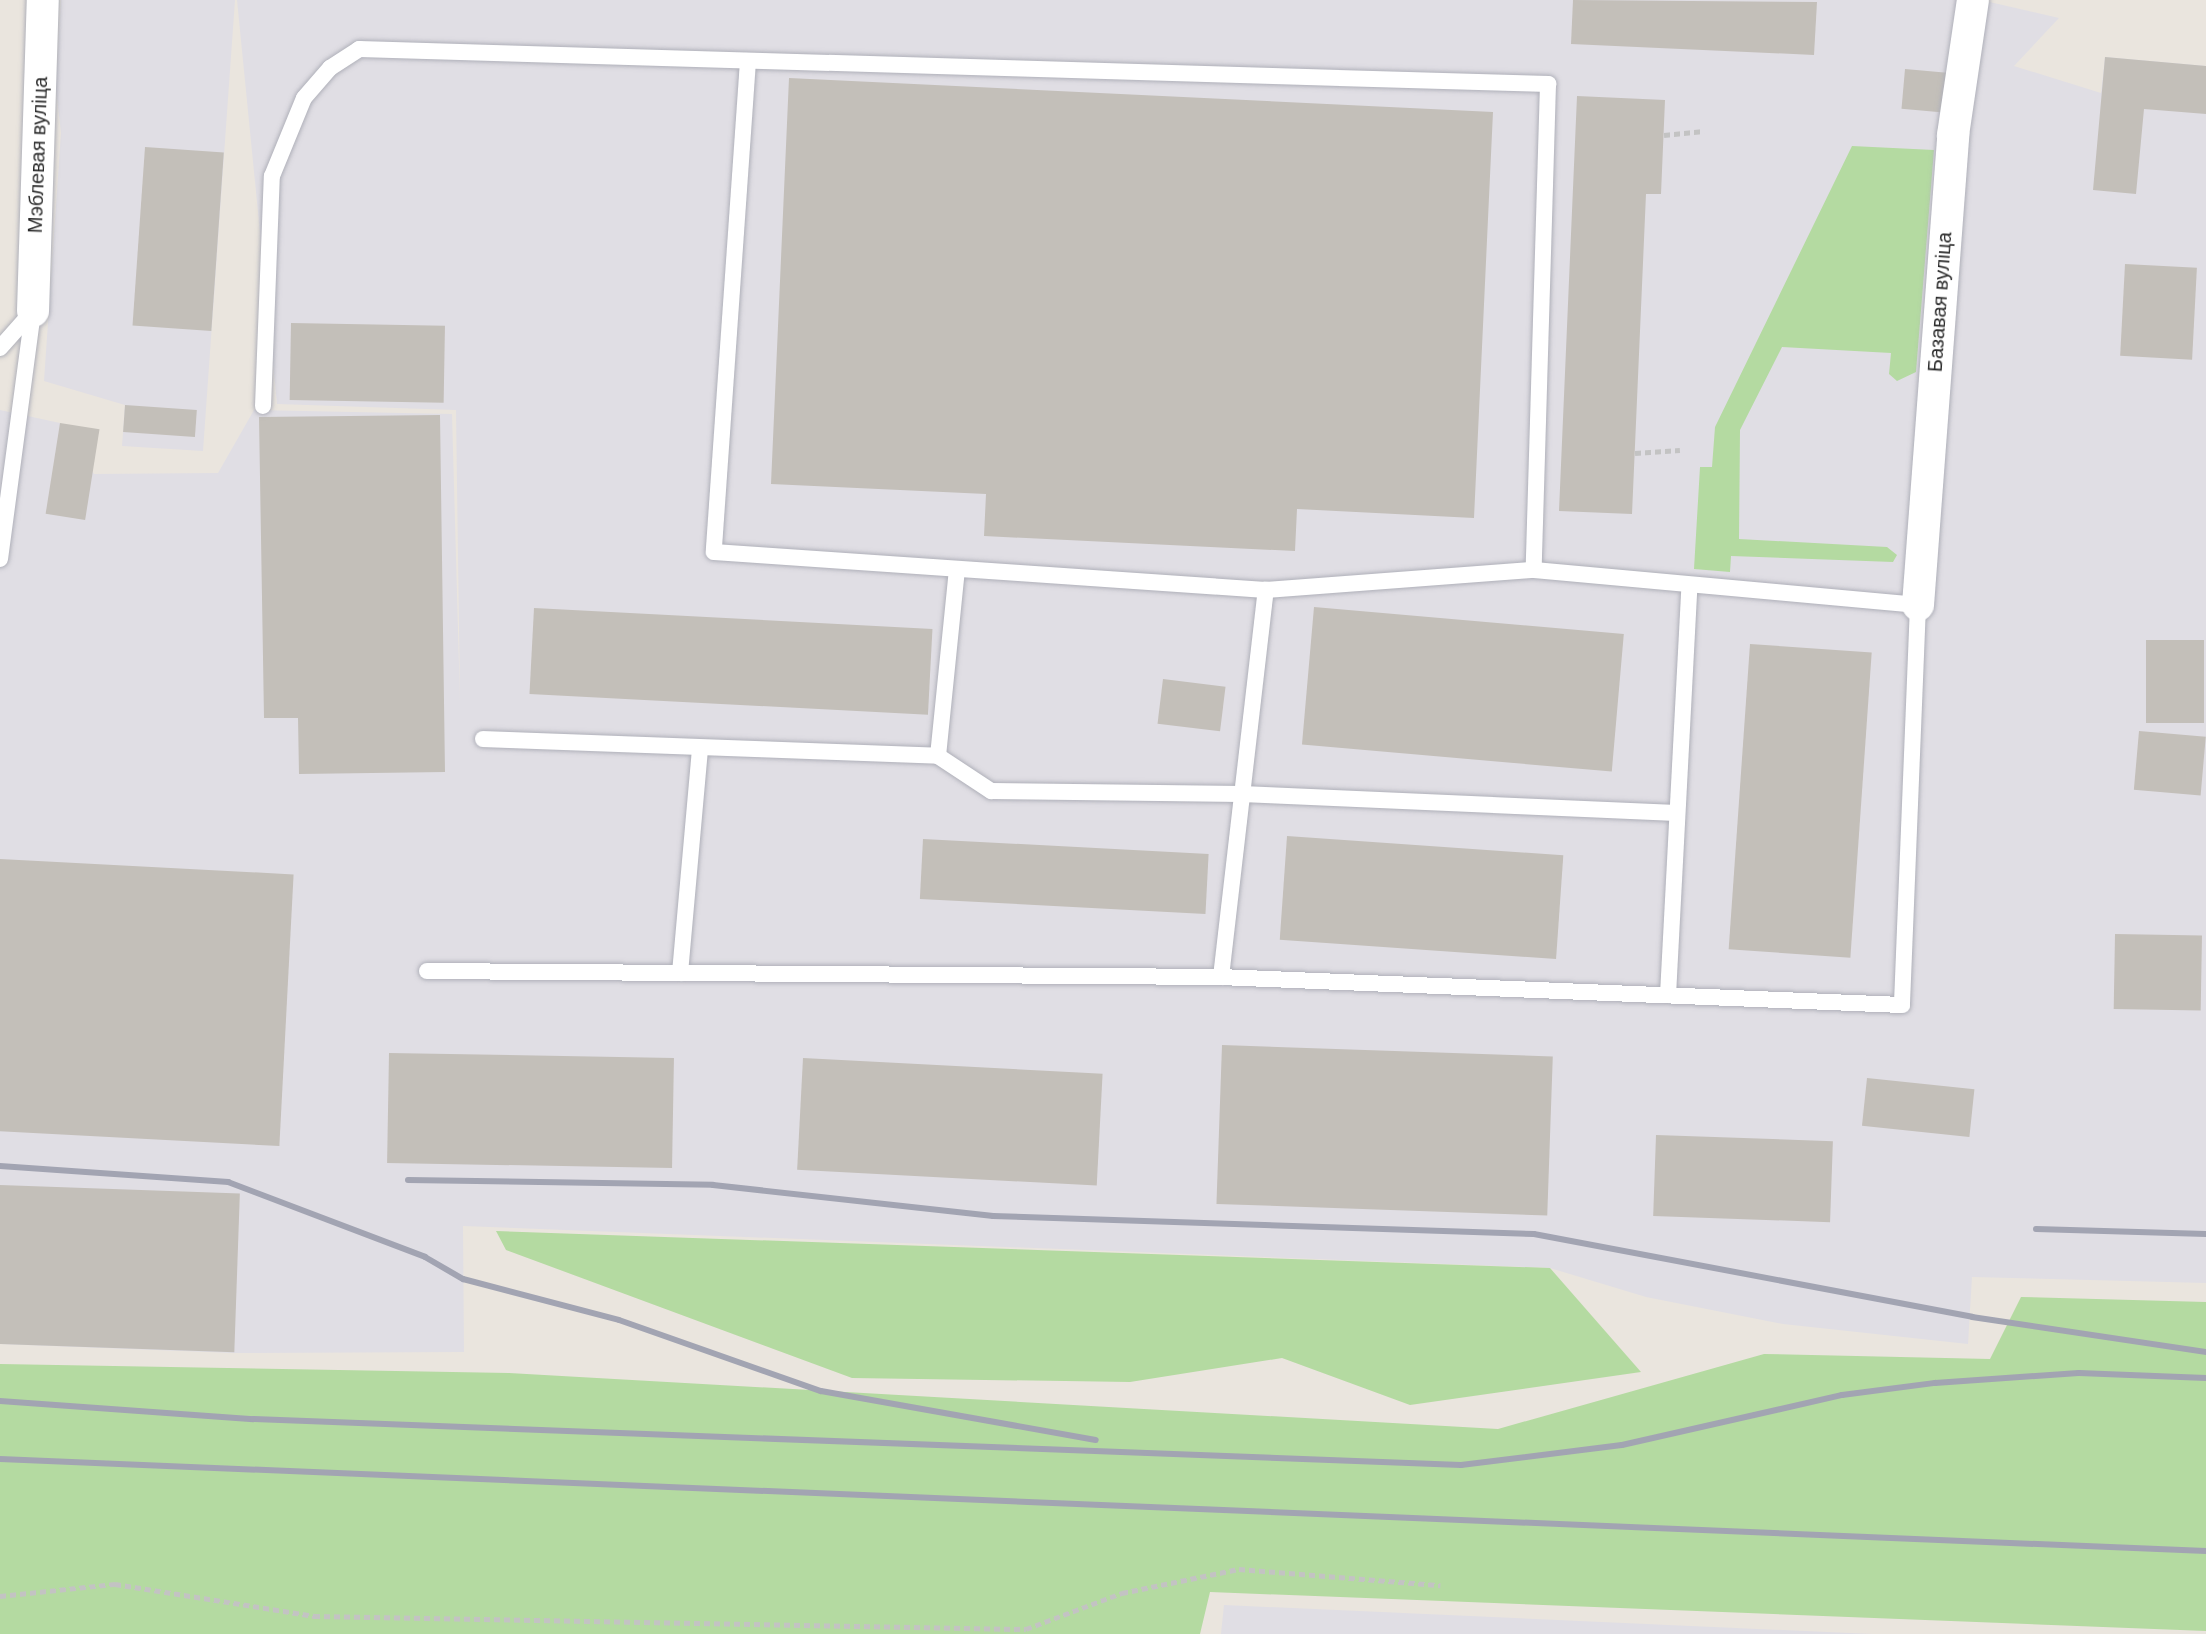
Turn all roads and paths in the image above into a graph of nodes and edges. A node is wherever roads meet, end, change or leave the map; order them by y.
1 (43, 0) edge
2 (1973, 0) edge
3 (748, 61) junction
4 (1704, 131) dead end
5 (1664, 135) dead end
6 (33, 311) junction
7 (0, 348) edge
8 (263, 406) dead end
9 (1680, 450) dead end
10 (1635, 453) dead end
11 (0, 559) edge
12 (957, 569) junction
13 (1534, 570) junction
14 (1689, 588) junction
15 (1266, 590) junction
16 (1918, 605) junction
17 (483, 739) dead end
18 (700, 748) junction
19 (938, 756) junction
20 (1242, 794) junction
21 (1677, 813) junction
22 (427, 971) dead end
23 (680, 973) junction
24 (1221, 977) junction
25 (1668, 995) junction
26 (1440, 1585) dead end
27 (0, 1596) edge

1 - 6 street, Мэблевая вуліца
2 - 16 street, Базавая вуліца
3 - 8 lane
3 - 12 lane
3 - 13 lane
4 - 5 path
6 - 7 lane
6 - 11 lane
9 - 10 path
12 - 15 lane
12 - 19 lane
13 - 14 lane
13 - 15 lane
14 - 16 lane
14 - 21 lane
15 - 20 lane
16 - 25 lane
17 - 18 lane
18 - 19 lane
18 - 23 lane
19 - 20 lane
20 - 21 lane
20 - 24 lane
21 - 25 lane
22 - 23 lane
23 - 24 lane
24 - 25 lane
26 - 27 path

